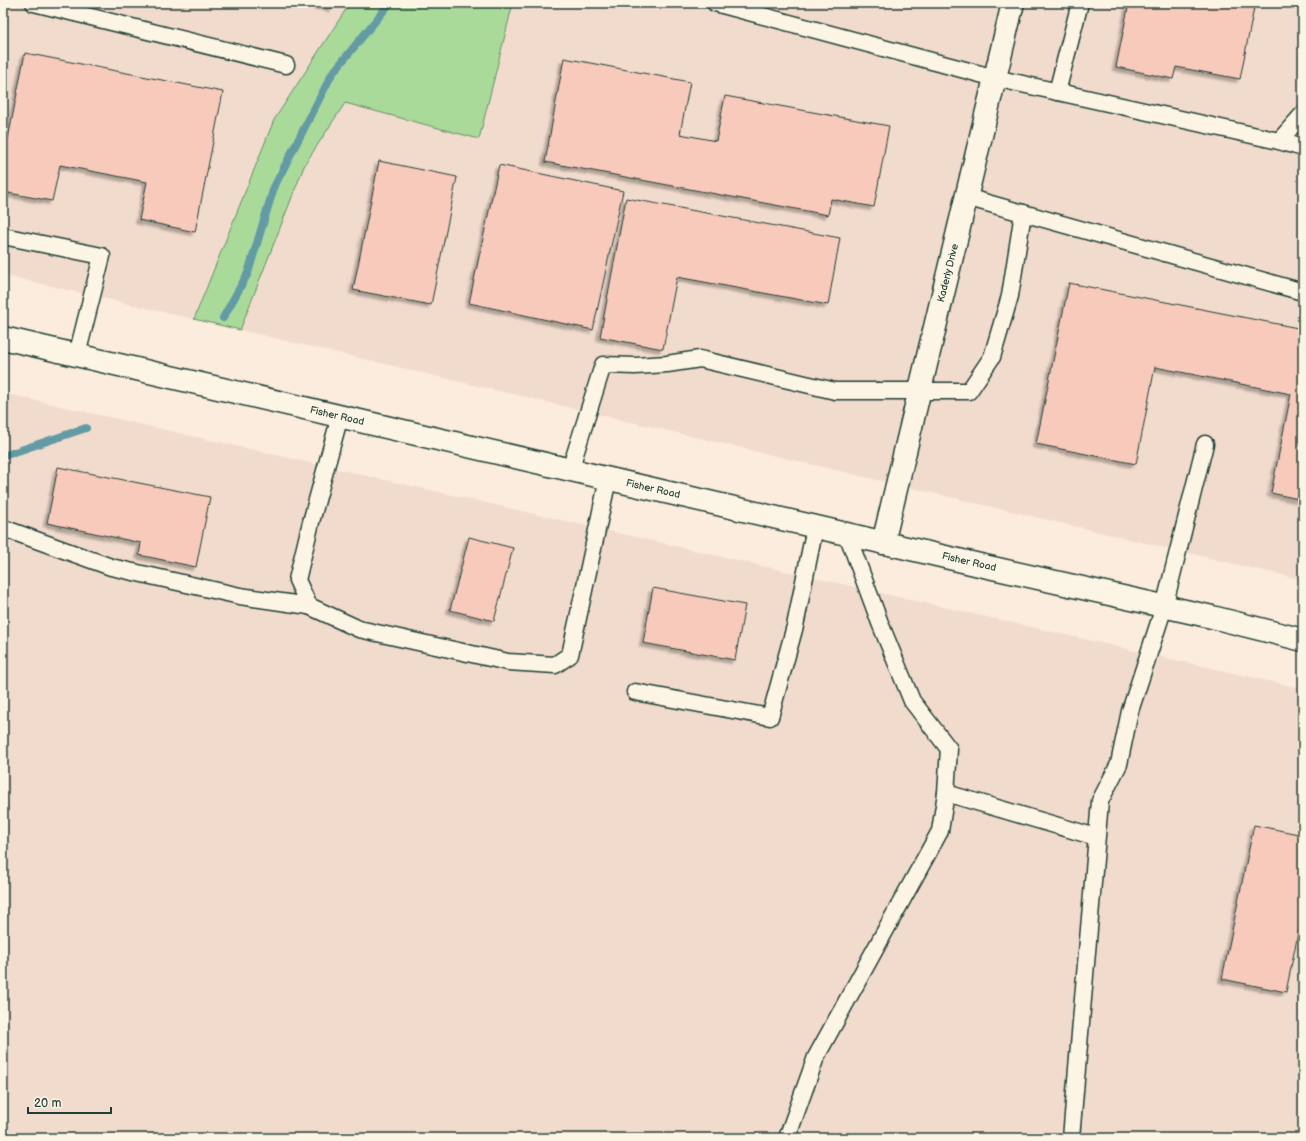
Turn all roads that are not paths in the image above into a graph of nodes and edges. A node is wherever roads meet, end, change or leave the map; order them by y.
1 (34, 3) edge
2 (715, 3) edge
3 (1013, 3) edge
4 (1080, 3) edge
5 (286, 65) dead end
6 (995, 78) junction
7 (1057, 92) junction
8 (1303, 114) edge
9 (1279, 141) junction
10 (1303, 148) edge
11 (966, 197) junction
12 (1023, 213) junction
13 (3, 236) edge
14 (1303, 292) edge
15 (3, 338) edge
16 (77, 355) junction
17 (919, 391) junction
18 (340, 416) junction
19 (1205, 444) dead end
20 (570, 470) junction
21 (608, 478) junction
22 (815, 527) junction
23 (3, 528) edge
24 (847, 534) junction
25 (883, 543) junction
26 (309, 606) junction
27 (1164, 607) junction
28 (1303, 640) edge
29 (635, 692) dead end
30 (946, 793) junction
31 (1096, 837) junction
32 (787, 1138) edge
33 (1071, 1138) edge

1 - 5 lane
2 - 6 lane
3 - 6 main road, Kaderly Drive
4 - 7 lane
6 - 7 lane
6 - 11 main road, Kaderly Drive
7 - 9 lane
8 - 9 lane
9 - 10 lane
11 - 12 lane
11 - 17 main road, Kaderly Drive
12 - 14 lane
12 - 17 lane
13 - 16 lane
15 - 16 main road, Fisher Road
16 - 18 main road, Fisher Road
17 - 20 lane
17 - 25 main road, Kaderly Drive
18 - 20 main road, Fisher Road
18 - 26 lane
19 - 27 lane
20 - 21 main road, Fisher Road
21 - 22 main road, Fisher Road
21 - 26 lane
22 - 24 main road, Fisher Road
22 - 29 lane
23 - 26 lane
24 - 25 main road, Fisher Road
24 - 30 lane
25 - 27 main road, Fisher Road
27 - 28 main road, Fisher Road
27 - 31 lane
30 - 31 lane
30 - 32 lane
31 - 33 lane

